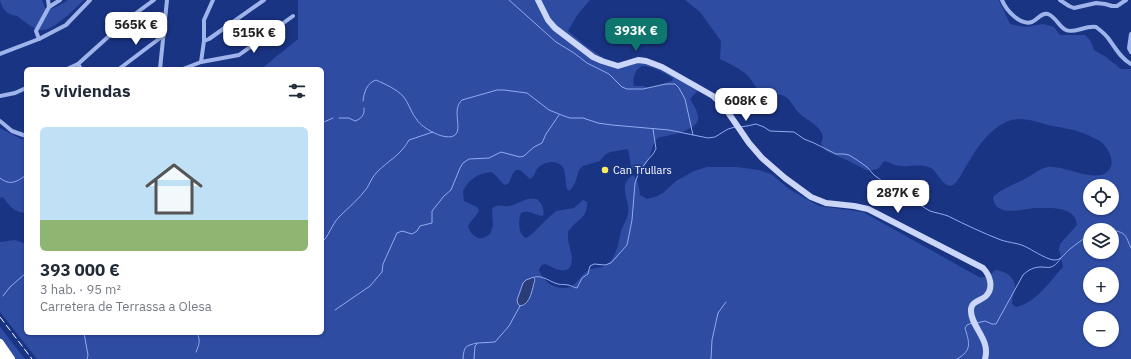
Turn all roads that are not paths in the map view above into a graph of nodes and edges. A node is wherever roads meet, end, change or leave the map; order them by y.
1 (48, 0) edge
2 (60, 0) edge
3 (90, 0) edge
4 (154, 0) edge
5 (167, 0) edge
6 (214, 0) edge
7 (264, 0) edge
8 (538, 0) edge
9 (1002, 0) edge
10 (1060, 0) edge
11 (1126, 0) edge
12 (49, 6) junction
13 (293, 16) dead end
14 (1131, 34) edge
15 (164, 35) junction
16 (38, 39) junction
17 (204, 41) junction
18 (1131, 52) edge
19 (0, 54) edge
20 (201, 62) junction
21 (78, 64) junction
22 (1131, 64) edge
23 (71, 67) edge
24 (80, 67) edge
25 (122, 67) edge
26 (160, 67) edge
27 (188, 67) edge
28 (24, 89) edge
29 (0, 96) edge
30 (0, 121) edge
31 (24, 135) edge
32 (0, 343) edge
33 (0, 354) edge
34 (4, 359) edge
35 (11, 359) edge
36 (985, 359) edge

1 - 12 street
2 - 12 street
3 - 16 street
4 - 21 street
5 - 15 street
6 - 17 street
7 - 17 street
8 - 36 street
9 - 22 street
10 - 11 street
12 - 16 street
13 - 20 street
14 - 18 street
15 - 25 street
15 - 26 street
16 - 19 street
17 - 20 street
20 - 27 street
21 - 23 street
21 - 24 street
28 - 29 street
30 - 31 street
32 - 35 highway
33 - 34 highway

